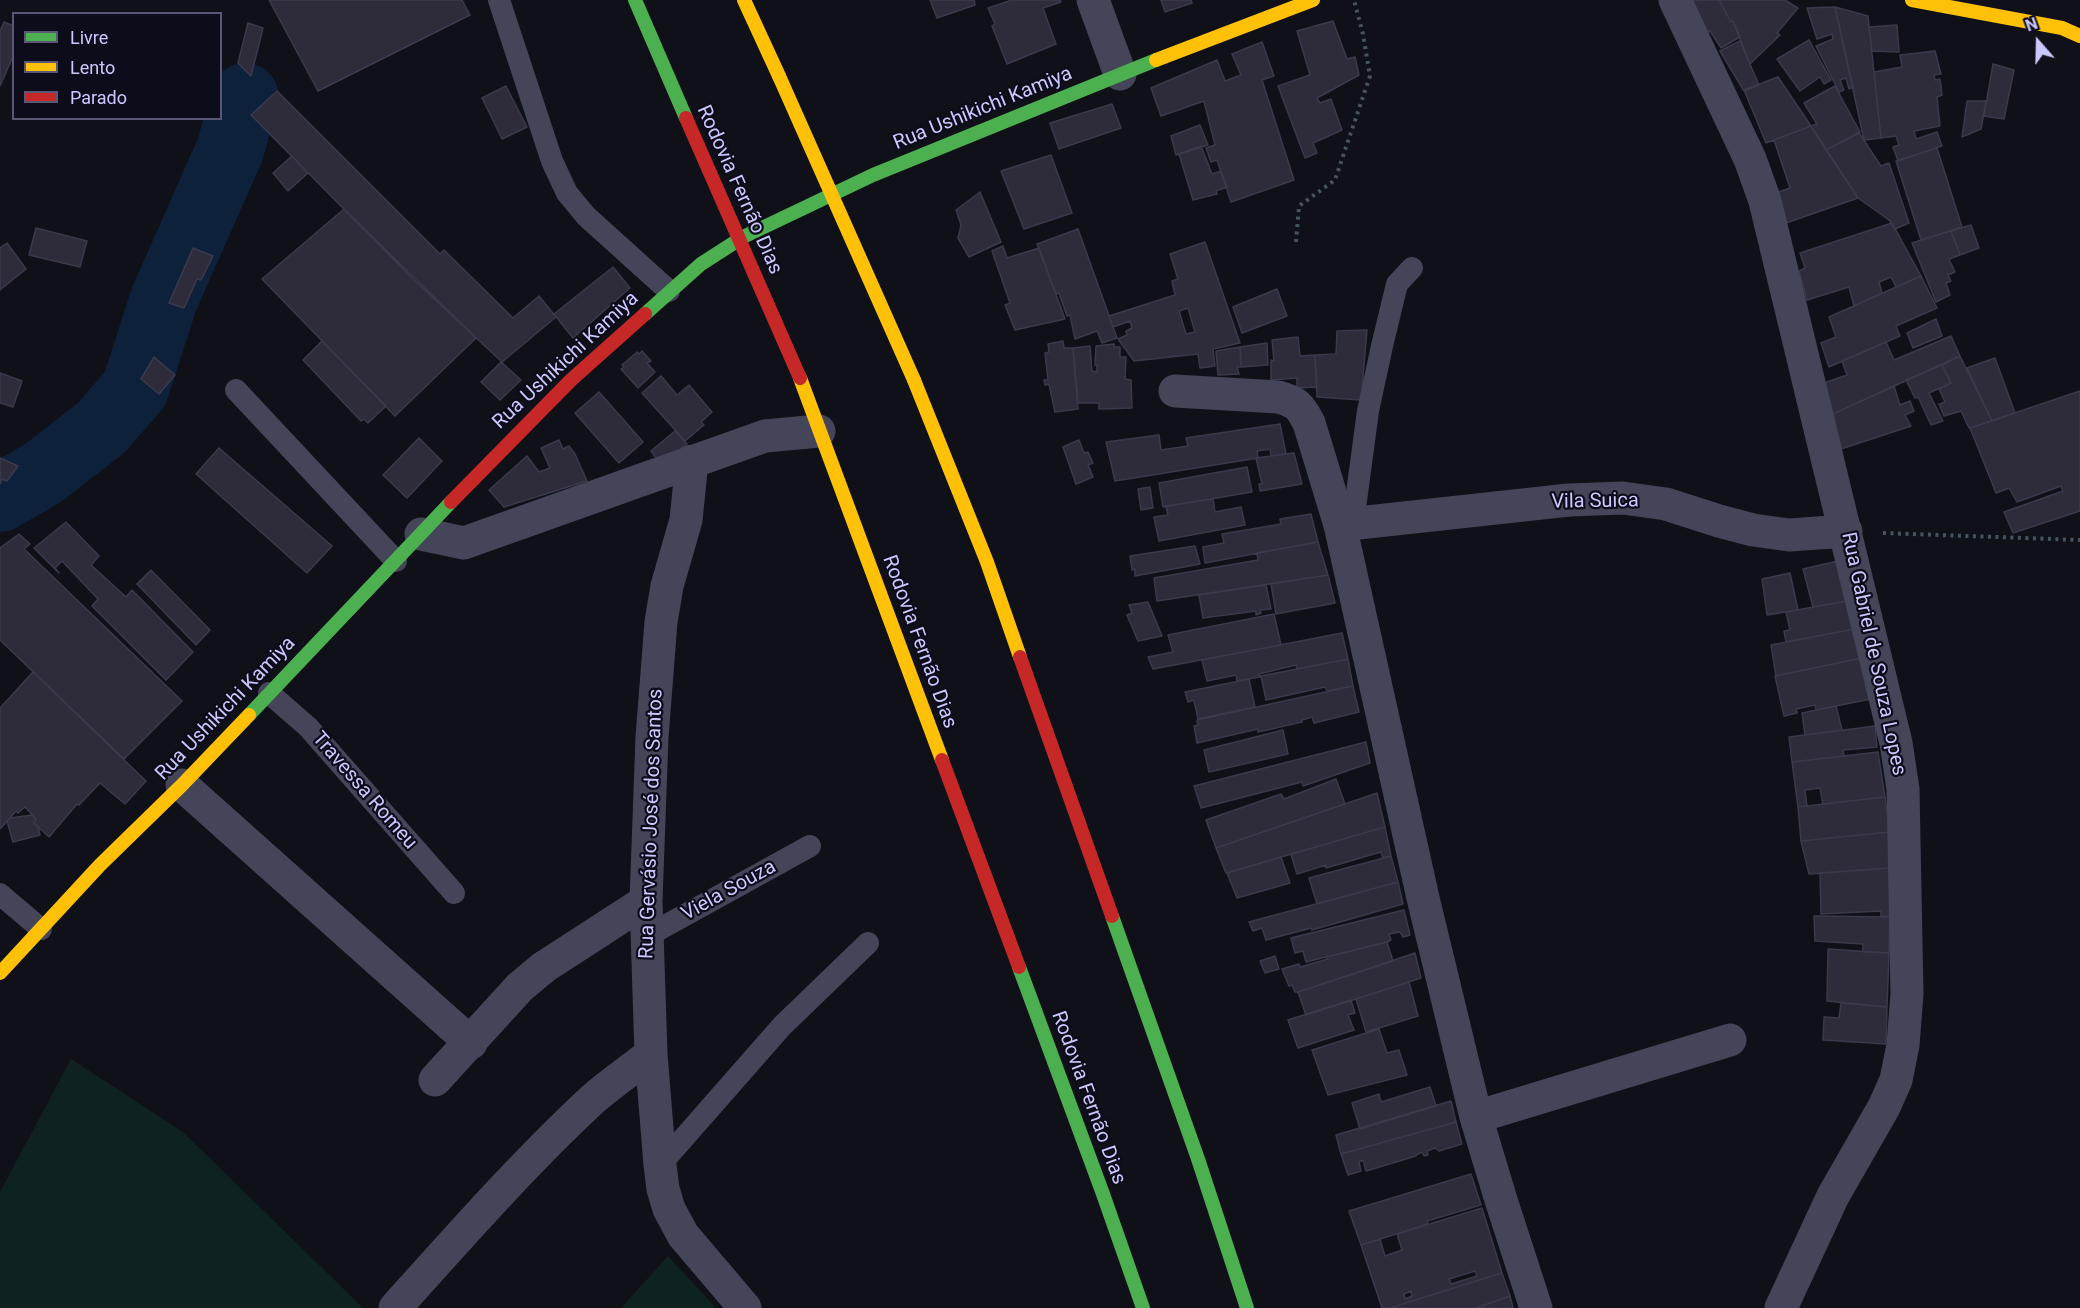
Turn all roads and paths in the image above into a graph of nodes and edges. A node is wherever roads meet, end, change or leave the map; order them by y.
1 (498, 0) edge
2 (635, 0) edge
3 (744, 0) edge
4 (1093, 0) edge
5 (1313, 0) edge
6 (1354, 0) edge
7 (1675, 0) edge
8 (1912, 0) edge
9 (2080, 36) edge
10 (1120, 74) junction
11 (1296, 242) dead end
12 (1412, 268) dead end
13 (669, 291) junction
14 (236, 390) dead end
15 (1175, 391) dead end
16 (819, 431) junction
17 (692, 461) junction
18 (1346, 524) junction
19 (1846, 531) junction
20 (421, 534) junction
21 (2080, 540) edge
22 (396, 561) junction
23 (269, 693) junction
24 (182, 785) junction
25 (810, 846) dead end
26 (454, 893) dead end
27 (0, 894) edge
28 (646, 901) junction
29 (41, 929) junction
30 (648, 936) junction
31 (868, 943) dead end
32 (0, 973) edge
33 (1730, 1040) dead end
34 (471, 1043) junction
35 (651, 1054) junction
36 (435, 1080) dead end
37 (1476, 1117) junction
38 (660, 1165) junction
39 (395, 1308) edge
40 (745, 1308) edge
41 (1143, 1308) edge
42 (1247, 1308) edge
43 (1536, 1308) edge
44 (1780, 1308) edge

1 - 13 lane
2 - 16 main road, Rodovia Fernão Dias, bridge
3 - 42 main road, bridge
4 - 10 street
5 - 10 main road, Rua Ushikichi Kamiya
6 - 11 path
7 - 19 street, Rua Gabriel de Souza Lopes
8 - 9 main road
10 - 13 main road, Rua Ushikichi Kamiya
12 - 18 lane
13 - 20 main road, Rua Ushikichi Kamiya
14 - 22 lane
15 - 18 street
16 - 17 street
16 - 41 main road, Rodovia Fernão Dias
17 - 20 street
17 - 28 street, Rua Gervásio José dos Santos
18 - 19 street, Vila Suica
18 - 37 street
19 - 21 path
19 - 44 street, Rua Gabriel de Souza Lopes
20 - 22 main road, Rua Ushikichi Kamiya
22 - 23 main road, Rua Ushikichi Kamiya
23 - 24 main road, Rua Ushikichi Kamiya
23 - 26 lane, Travessa Romeu
24 - 29 main road, Rua Ushikichi Kamiya
24 - 34 street
25 - 30 lane, Viela Souza
27 - 29 lane
28 - 30 street, Rua Gervásio José dos Santos
28 - 34 street
29 - 32 main road, Rua Ushikichi Kamiya
30 - 35 street, Rua Gervásio José dos Santos
31 - 38 lane
33 - 37 street
34 - 36 street
35 - 38 street, Rua Gervásio José dos Santos
35 - 39 street
37 - 43 street
38 - 40 street, Rua Gervásio José dos Santos

